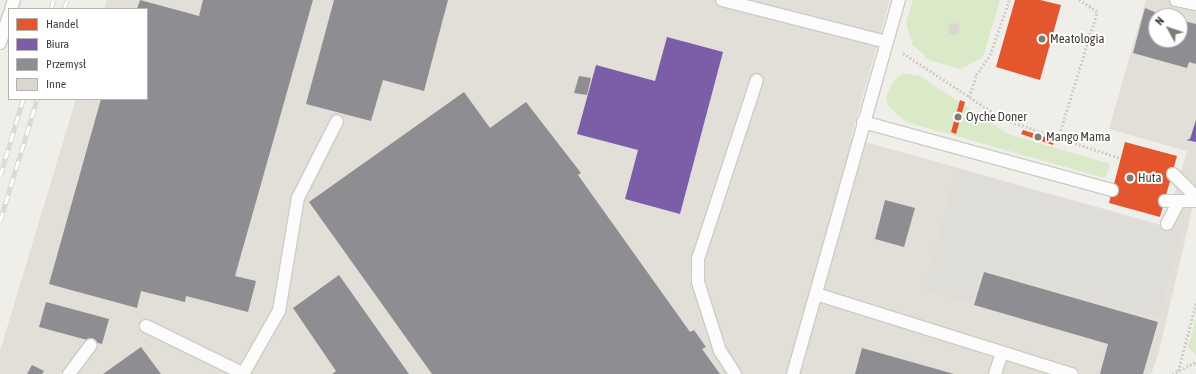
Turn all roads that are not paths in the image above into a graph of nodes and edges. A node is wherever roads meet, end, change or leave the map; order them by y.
1 (722, 0) edge
2 (899, 0) edge
3 (1176, 0) edge
4 (1196, 4) edge
5 (8, 18) edge
6 (887, 42) junction
7 (0, 43) edge
8 (757, 80) dead end
9 (337, 121) dead end
10 (864, 122) junction
11 (1173, 174) dead end
12 (1112, 190) dead end
13 (1196, 197) edge
14 (1165, 201) dead end
15 (1179, 201) junction
16 (1196, 201) edge
17 (1167, 224) dead end
18 (816, 294) junction
19 (146, 326) dead end
20 (91, 345) dead end
21 (1002, 353) junction
22 (69, 374) edge
23 (243, 374) edge
24 (735, 374) edge
25 (793, 374) edge
26 (995, 374) edge
27 (1072, 374) edge

1 - 6 lane
2 - 6 lane
3 - 4 lane
5 - 7 lane
6 - 10 lane
8 - 24 lane
9 - 23 lane
10 - 12 lane
10 - 18 lane
11 - 13 lane
14 - 15 lane
15 - 16 lane
15 - 17 lane
18 - 21 lane
18 - 25 lane
19 - 23 lane
20 - 22 lane
21 - 26 lane
21 - 27 lane

